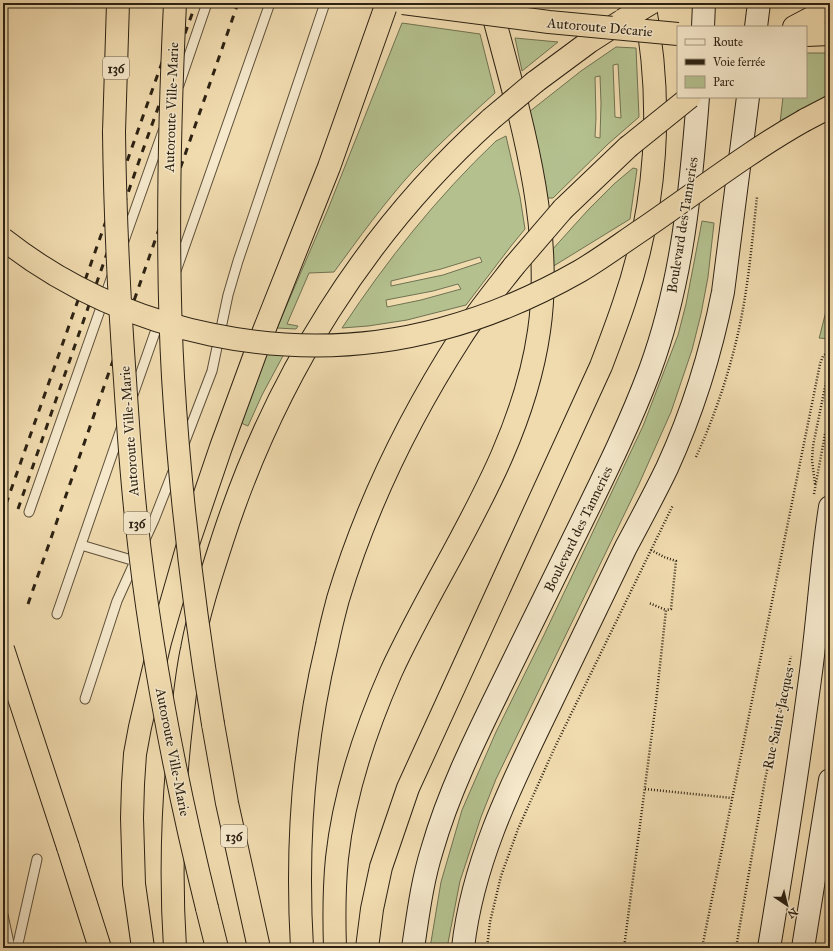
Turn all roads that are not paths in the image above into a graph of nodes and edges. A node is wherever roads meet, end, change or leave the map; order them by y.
1 (118, 3) edge
2 (175, 3) edge
3 (207, 3) edge
4 (270, 3) edge
5 (325, 3) edge
6 (387, 3) edge
7 (403, 3) edge
8 (490, 3) edge
9 (644, 3) edge
10 (651, 3) edge
11 (704, 3) edge
12 (759, 3) edge
13 (830, 8) edge
14 (702, 26) edge
15 (756, 26) edge
16 (804, 26) edge
17 (807, 28) edge
18 (677, 34) edge
19 (830, 34) edge
20 (689, 98) edge
21 (698, 98) edge
22 (748, 98) edge
23 (830, 107) edge
24 (3, 239) edge
25 (822, 501) edge
26 (29, 512) dead end
27 (81, 546) junction
28 (135, 562) junction
29 (57, 614) dead end
30 (3, 649) edge
31 (85, 699) dead end
32 (830, 780) edge
33 (37, 859) dead end
34 (3, 915) edge
35 (10, 948) edge
36 (17, 948) edge
37 (100, 948) edge
38 (143, 948) edge
39 (175, 948) edge
40 (217, 948) edge
41 (259, 948) edge
42 (302, 948) edge
43 (335, 948) edge
44 (367, 948) edge
45 (413, 948) edge
46 (463, 948) edge
47 (769, 948) edge
48 (803, 948) edge

1 - 40 highway, Autoroute Ville-Marie / 136, bridge
2 - 41 highway, Autoroute Ville-Marie / 136, bridge
3 - 26 lane
4 - 27 lane
5 - 28 lane
6 - 38 highway
7 - 18 highway, Autoroute Décarie, bridge
8 - 43 highway
9 - 44 highway
10 - 39 highway, bridge
11 - 14 main road
12 - 15 main road
13 - 16 highway
17 - 19 highway
20 - 42 highway, bridge
21 - 45 main road, Boulevard des Tanneries
22 - 46 main road
23 - 24 highway, bridge
25 - 47 main road, Rue Saint-Jacques
27 - 28 lane
27 - 29 lane
28 - 31 lane
30 - 37 highway, bridge
32 - 48 main road
33 - 36 lane
34 - 35 lane

